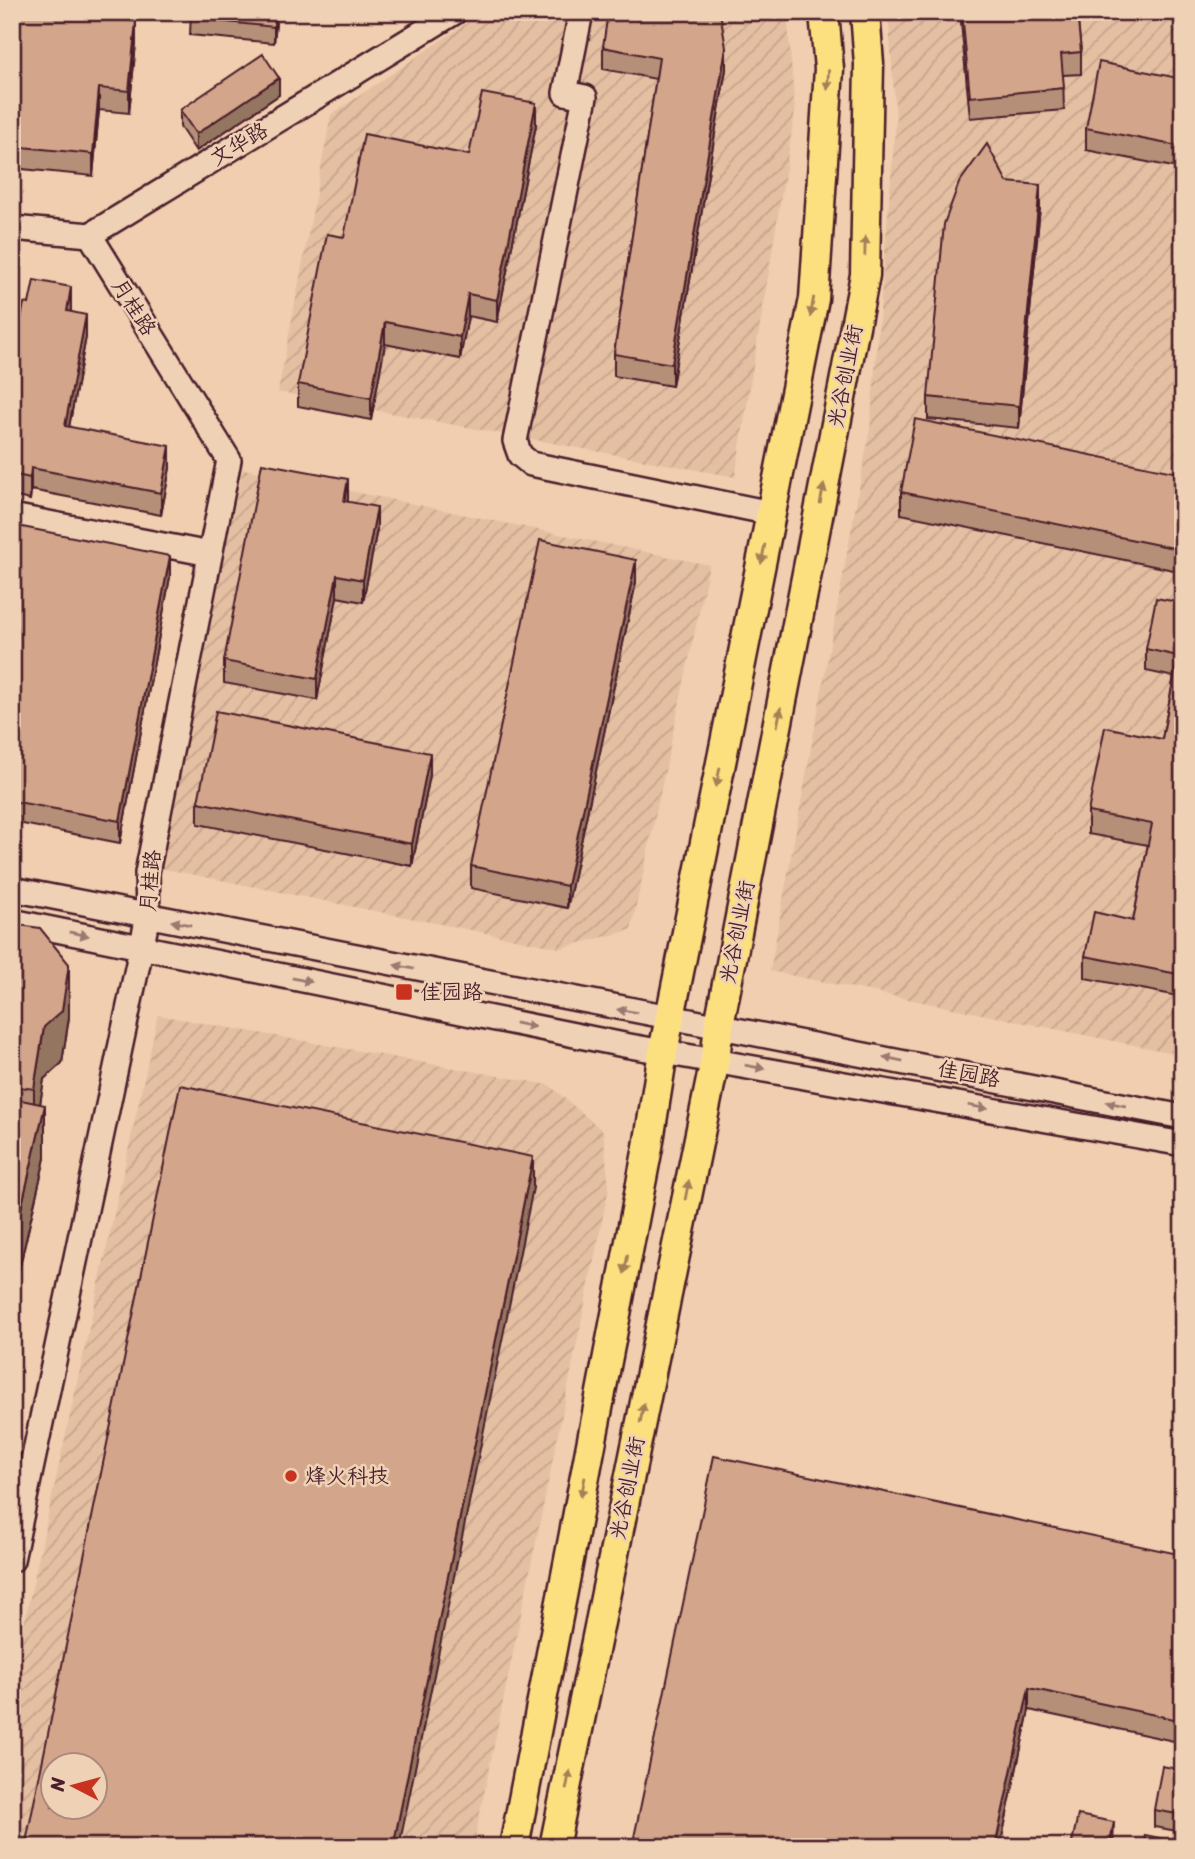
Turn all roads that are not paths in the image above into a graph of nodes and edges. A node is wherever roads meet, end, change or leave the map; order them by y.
1 (455, 12) edge
2 (581, 12) edge
3 (824, 12) edge
4 (865, 12) edge
5 (12, 228) edge
6 (90, 235) junction
7 (771, 513) junction
8 (12, 516) edge
9 (210, 554) junction
10 (12, 889) edge
11 (148, 916) junction
12 (12, 921) edge
13 (141, 948) junction
14 (670, 1016) junction
15 (719, 1025) junction
16 (663, 1052) junction
17 (715, 1060) junction
18 (1183, 1117) edge
19 (1183, 1144) edge
20 (12, 1560) edge
21 (514, 1847) edge
22 (554, 1847) edge

1 - 6 street, 文华路
2 - 7 street
3 -> 7 main road, 光谷创业街
15 -> 4 main road, 光谷创业街
5 - 6 street
6 - 9 street, 月桂路
7 -> 14 main road, 光谷创业街
8 - 9 street
9 - 11 street, 月桂路
10 - 11 street, 佳园路
11 - 13 street, 月桂路
14 -> 11 street, 佳园路
12 -> 13 street, 佳园路
13 -> 16 street, 佳园路
13 - 20 street, 月桂路
14 - 15 street, 佳园路
14 - 16 main road, 光谷创业街
15 - 17 main road, 光谷创业街
18 -> 15 street, 佳园路
16 - 17 street, 佳园路
16 -> 21 main road, 光谷创业街
17 -> 19 street, 佳园路
22 -> 17 main road, 光谷创业街

